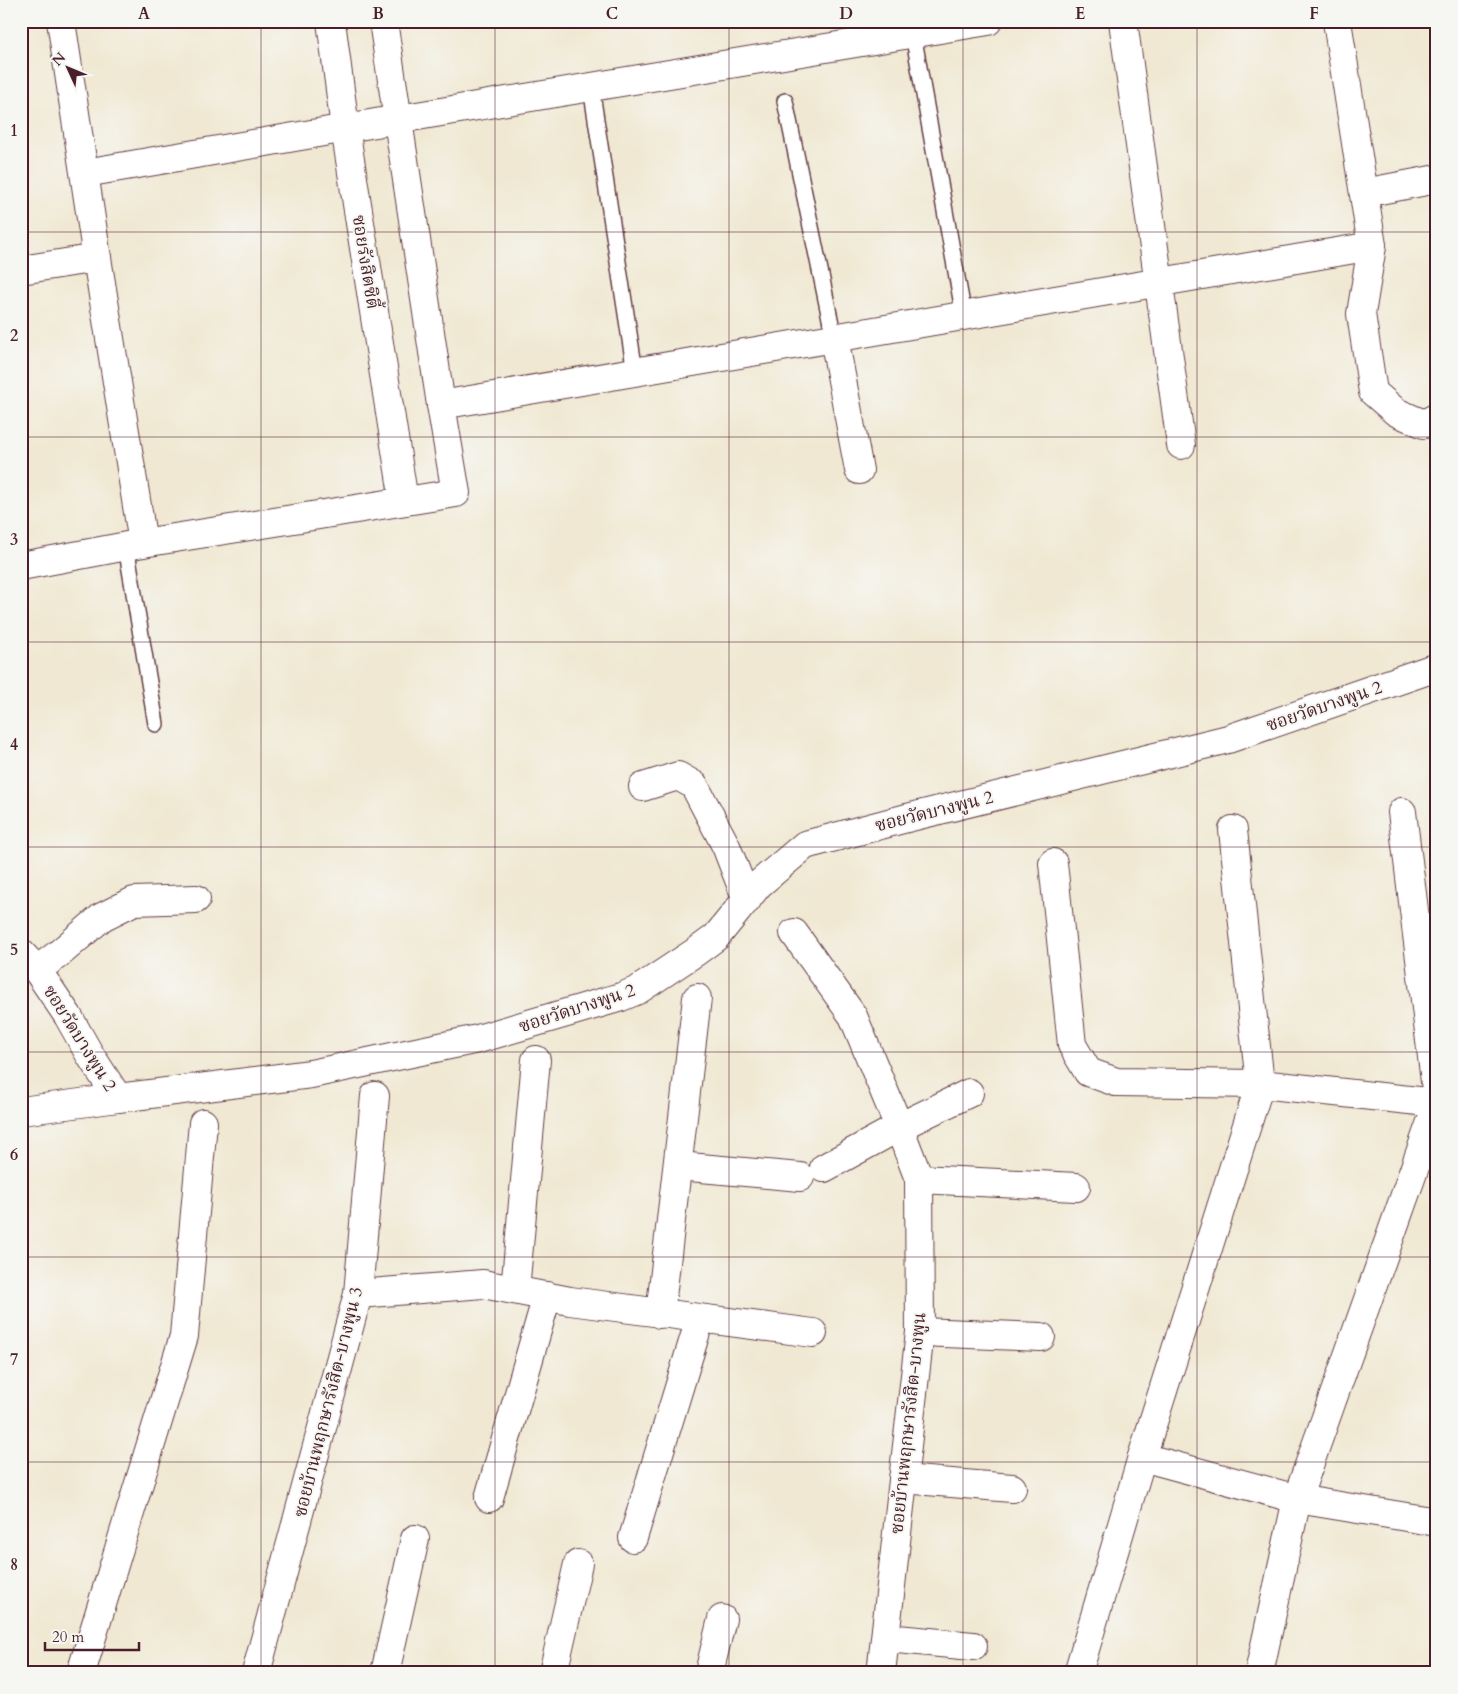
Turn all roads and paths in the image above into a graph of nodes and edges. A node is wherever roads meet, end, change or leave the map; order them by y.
1 (61, 21) edge
2 (331, 21) edge
3 (383, 21) edge
4 (988, 21) edge
5 (1123, 21) edge
6 (1338, 21) edge
7 (913, 34) junction
8 (590, 87) junction
9 (785, 101) dead end
10 (399, 119) junction
11 (345, 128) junction
12 (85, 173) junction
13 (1437, 179) edge
14 (1364, 193) junction
15 (1372, 246) junction
16 (97, 258) junction
17 (21, 270) edge
18 (1158, 283) junction
19 (964, 316) junction
20 (834, 338) junction
21 (635, 372) junction
22 (441, 405) junction
23 (1437, 418) edge
24 (1181, 445) dead end
25 (859, 470) dead end
26 (404, 501) junction
27 (134, 544) junction
28 (21, 566) edge
29 (1437, 667) edge
30 (156, 724) dead end
31 (643, 787) dead end
32 (1402, 812) dead end
33 (1233, 830) dead end
34 (1053, 863) dead end
35 (196, 899) dead end
36 (747, 900) junction
37 (794, 933) dead end
38 (29, 961) edge
39 (698, 998) dead end
40 (536, 1060) dead end
41 (1260, 1084) junction
42 (969, 1093) dead end
43 (375, 1096) dead end
44 (118, 1098) junction
45 (1437, 1098) edge
46 (1437, 1104) edge
47 (21, 1112) edge
48 (203, 1123) dead end
49 (899, 1127) junction
50 (678, 1166) junction
51 (919, 1179) junction
52 (1076, 1187) dead end
53 (515, 1290) junction
54 (358, 1294) junction
55 (546, 1296) junction
56 (660, 1314) junction
57 (700, 1319) junction
58 (920, 1332) junction
59 (813, 1333) dead end
60 (1041, 1337) dead end
61 (1142, 1456) junction
62 (903, 1479) junction
63 (1012, 1488) dead end
64 (489, 1498) dead end
65 (1297, 1499) junction
66 (1437, 1522) edge
67 (634, 1538) dead end
68 (415, 1539) dead end
69 (578, 1564) dead end
70 (722, 1618) dead end
71 (886, 1638) junction
72 (973, 1646) dead end
73 (81, 1673) edge
74 (256, 1673) edge
75 (385, 1673) edge
76 (553, 1673) edge
77 (709, 1673) edge
78 (881, 1673) edge
79 (1078, 1673) edge
80 (1260, 1673) edge

1 - 12 street
2 - 11 street, ซอยรังสิตซิตี้
3 - 10 street
4 - 7 street
5 - 18 street
6 - 14 street
7 - 8 street
7 - 19 lane
8 - 10 street
8 - 21 lane
9 - 20 lane
10 - 11 street
10 - 22 street
11 - 12 street
11 - 26 street, ซอยรังสิตซิตี้
12 - 16 street
13 - 14 street
14 - 15 street
15 - 18 street
15 - 23 street
16 - 17 street
16 - 27 street
18 - 19 street
18 - 24 street
19 - 20 street
20 - 21 street
20 - 25 street
21 - 22 street
22 - 26 street
26 - 27 street
27 - 28 street
27 - 30 lane
29 - 36 street, ซอยวัดบางพูน 2
31 - 36 street
32 - 45 street
33 - 41 street
34 - 41 street
35 - 38 street
36 - 44 street, ซอยวัดบางพูน 2
37 - 49 street, ซอยบ้านพฤกษารังสิต-บางพูน
38 - 44 street, ซอยวัดบางพูน 2
39 - 50 street
40 - 53 street
41 - 46 street
41 - 61 street
42 - 49 street
43 - 54 street, ซอยบ้านพฤกษารังสิต-บางพูน 3
44 - 47 street
46 - 65 street
48 - 73 street
49 - 50 street
49 - 51 street, ซอยบ้านพฤกษารังสิต-บางพูน
50 - 56 street
51 - 52 street
51 - 58 street, ซอยบ้านพฤกษารังสิต-บางพูน
53 - 54 street
53 - 55 street
54 - 74 street, ซอยบ้านพฤกษารังสิต-บางพูน 3
55 - 56 street
55 - 64 street
56 - 57 street
57 - 59 street
57 - 67 street
58 - 60 street
58 - 62 street, ซอยบ้านพฤกษารังสิต-บางพูน
61 - 65 street
61 - 79 street
62 - 63 street
62 - 71 street, ซอยบ้านพฤกษารังสิต-บางพูน
65 - 66 street
65 - 80 street
68 - 75 street
69 - 76 street
70 - 77 street
71 - 72 street
71 - 78 street, ซอยบ้านพฤกษารังสิต-บางพูน

